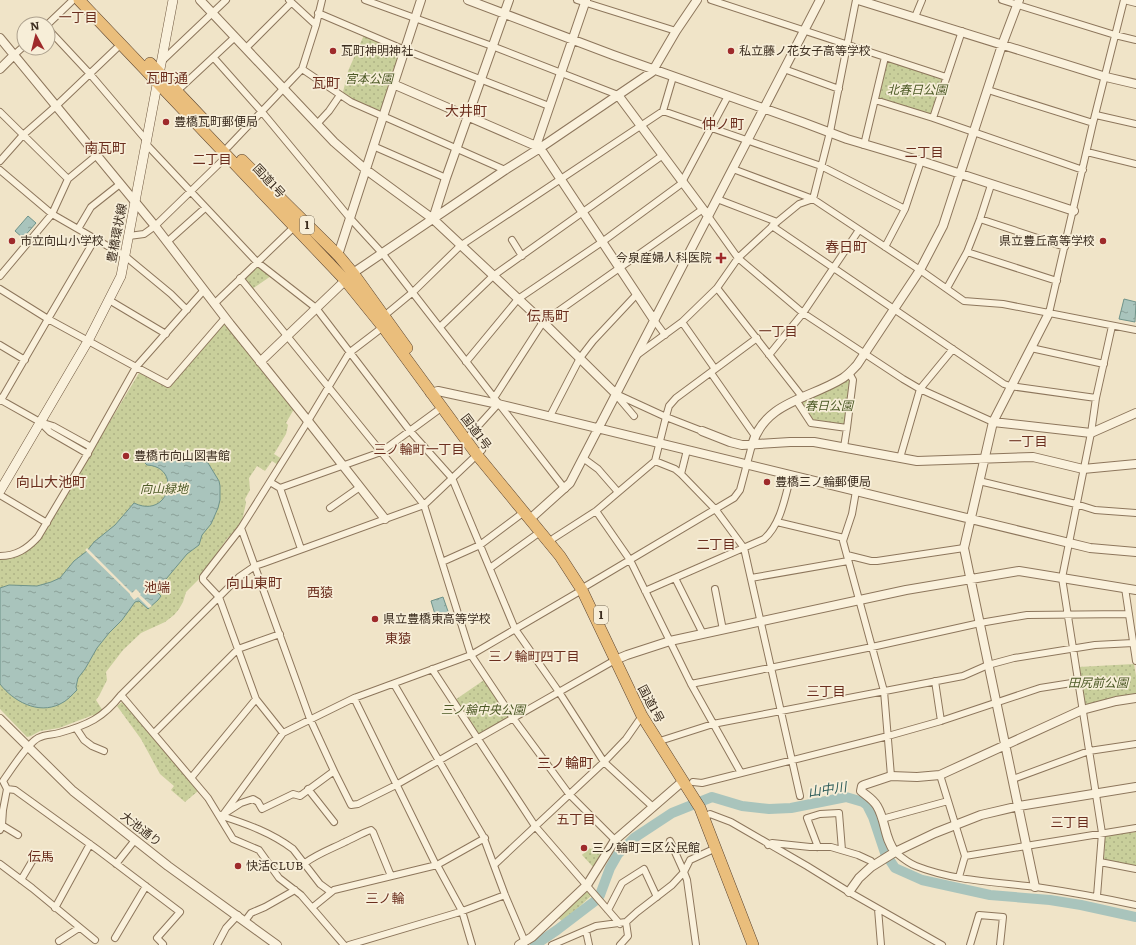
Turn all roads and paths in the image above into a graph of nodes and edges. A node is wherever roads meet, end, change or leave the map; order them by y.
1 (73, 0) edge
2 (79, 0) edge
3 (88, 0) edge
4 (173, 0) edge
5 (200, 0) edge
6 (226, 0) edge
7 (322, 0) edge
8 (365, 0) edge
9 (421, 0) edge
10 (468, 0) edge
11 (508, 0) edge
12 (697, 0) edge
13 (711, 0) edge
14 (820, 0) edge
15 (857, 0) edge
16 (922, 0) edge
17 (1002, 0) edge
18 (1124, 0) edge
19 (1128, 0) edge
20 (290, 1) edge
21 (582, 1) edge
22 (1018, 2) edge
23 (1136, 2) edge
24 (318, 13) junction
25 (504, 13) junction
26 (212, 14) junction
27 (56, 16) edge
28 (915, 17) junction
29 (416, 18) junction
30 (316, 25) junction
31 (676, 31) junction
32 (804, 31) junction
33 (962, 32) junction
34 (1115, 35) junction
35 (235, 37) junction
36 (0, 38) edge
37 (56, 38) edge
38 (573, 40) junction
39 (1136, 40) edge
40 (121, 44) junction
41 (848, 45) junction
42 (1002, 45) junction
43 (492, 46) junction
44 (246, 48) junction
45 (405, 50) junction
46 (14, 55) junction
47 (884, 57) junction
48 (214, 58) junction
49 (162, 60) junction
50 (302, 69) junction
51 (654, 69) junction
52 (784, 69) junction
53 (0, 70) edge
54 (90, 74) junction
55 (561, 74) junction
56 (1106, 76) junction
57 (674, 77) junction
58 (946, 77) junction
59 (159, 78) junction
60 (480, 79) junction
61 (394, 84) junction
62 (1136, 84) edge
63 (284, 89) junction
64 (839, 89) junction
65 (988, 90) junction
66 (177, 91) junction
67 (340, 95) junction
68 (618, 95) junction
69 (728, 96) junction
70 (875, 100) junction
71 (56, 106) junction
72 (549, 106) junction
73 (764, 109) junction
74 (663, 111) junction
75 (0, 112) edge
76 (262, 112) junction
77 (1096, 114) junction
78 (383, 116) junction
79 (467, 116) junction
80 (933, 118) junction
81 (1093, 123) junction
82 (317, 124) junction
83 (1136, 124) edge
84 (641, 126) junction
85 (711, 128) junction
86 (830, 132) junction
87 (974, 132) junction
88 (23, 135) junction
89 (748, 140) junction
90 (147, 143) junction
91 (864, 144) junction
92 (373, 146) junction
93 (538, 147) junction
94 (456, 148) junction
95 (228, 152) junction
96 (1087, 152) junction
97 (96, 155) junction
98 (663, 155) junction
99 (0, 161) edge
100 (921, 161) junction
101 (1136, 164) edge
102 (821, 166) junction
103 (365, 169) junction
104 (733, 169) junction
105 (0, 170) edge
106 (505, 170) junction
107 (1083, 170) junction
108 (960, 174) junction
109 (68, 178) junction
110 (446, 178) junction
111 (561, 180) junction
112 (683, 182) junction
113 (120, 184) junction
114 (991, 184) junction
115 (190, 192) junction
116 (717, 199) junction
117 (813, 199) junction
118 (136, 202) junction
119 (205, 208) junction
120 (703, 209) junction
121 (905, 209) junction
122 (1074, 211) junction
123 (583, 213) junction
124 (52, 214) junction
125 (708, 216) junction
126 (349, 217) junction
127 (433, 219) junction
128 (980, 219) junction
129 (774, 224) junction
130 (155, 226) junction
131 (294, 227) junction
132 (78, 229) junction
133 (859, 230) junction
134 (129, 236) junction
135 (96, 239) junction
136 (512, 240) dead end
137 (167, 242) junction
138 (602, 242) junction
139 (460, 246) junction
140 (885, 247) junction
141 (1065, 247) junction
142 (966, 252) junction
143 (382, 253) junction
144 (338, 255) junction
145 (125, 256) junction
146 (522, 256) junction
147 (738, 258) junction
148 (257, 262) junction
149 (620, 268) junction
150 (834, 268) junction
151 (920, 270) junction
152 (0, 276) edge
153 (349, 276) junction
154 (493, 276) junction
155 (240, 278) junction
156 (1057, 282) junction
157 (717, 288) junction
158 (947, 288) junction
159 (0, 289) edge
160 (204, 290) junction
161 (413, 292) junction
162 (637, 294) junction
163 (518, 299) junction
164 (109, 300) junction
165 (214, 304) junction
166 (316, 308) junction
167 (187, 310) junction
168 (894, 310) junction
169 (803, 313) junction
170 (1049, 313) junction
171 (384, 316) junction
172 (225, 318) junction
173 (48, 319) junction
174 (654, 320) junction
175 (543, 322) junction
176 (682, 322) junction
177 (1112, 326) junction
178 (383, 327) junction
179 (440, 327) junction
180 (1136, 330) edge
181 (166, 334) junction
182 (665, 335) junction
183 (288, 336) junction
184 (757, 338) junction
185 (88, 341) junction
186 (0, 345) edge
187 (1031, 348) junction
188 (953, 349) junction
189 (349, 353) junction
190 (866, 354) junction
191 (637, 355) junction
192 (769, 355) junction
193 (580, 358) junction
194 (25, 360) junction
195 (260, 362) junction
196 (466, 362) junction
197 (1104, 364) junction
198 (136, 368) junction
199 (713, 371) junction
200 (849, 373) junction
201 (328, 386) junction
202 (1010, 386) junction
203 (920, 389) junction
204 (434, 392) junction
205 (616, 394) junction
206 (1096, 398) junction
207 (799, 399) junction
208 (0, 400) edge
209 (496, 401) junction
210 (442, 408) junction
211 (1136, 413) edge
212 (550, 416) junction
213 (634, 416) dead end
214 (666, 417) junction
215 (308, 421) junction
216 (40, 422) junction
217 (993, 422) junction
218 (599, 428) junction
219 (847, 428) junction
220 (410, 430) junction
221 (702, 431) joint
222 (1091, 433) junction
223 (470, 435) junction
224 (755, 436) junction
225 (660, 444) junction
226 (752, 445) junction
227 (91, 447) junction
228 (844, 447) junction
229 (687, 450) junction
230 (382, 452) junction
231 (479, 453) junction
232 (88, 454) junction
233 (583, 458) junction
234 (900, 458) junction
235 (984, 460) junction
236 (655, 461) junction
237 (1136, 464) edge
238 (343, 465) junction
239 (747, 465) junction
240 (1083, 469) junction
241 (681, 474) junction
242 (791, 475) junction
243 (452, 478) junction
244 (979, 481) junction
245 (270, 482) junction
246 (360, 487) junction
247 (280, 488) junction
248 (565, 489) junction
249 (0, 491) edge
250 (856, 491) junction
251 (618, 492) junction
252 (0, 495) edge
253 (1076, 504) junction
254 (424, 505) junction
255 (330, 508) dead end
256 (716, 510) junction
257 (596, 511) junction
258 (1136, 513) edge
259 (529, 515) junction
260 (385, 519) junction
261 (971, 519) junction
262 (777, 522) junction
263 (47, 523) junction
264 (241, 528) junction
265 (540, 532) junction
266 (554, 538) junction
267 (844, 538) junction
268 (1068, 543) junction
269 (480, 546) junction
270 (744, 548) junction
271 (964, 548) junction
272 (301, 549) junction
273 (1136, 552) edge
274 (0, 556) edge
275 (847, 558) junction
276 (630, 560) junction
277 (442, 562) junction
278 (255, 566) junction
279 (490, 568) junction
280 (675, 578) junction
281 (751, 578) junction
282 (1062, 578) junction
283 (970, 579) junction
284 (584, 588) junction
285 (1125, 588) junction
286 (715, 589) dead end
287 (1136, 590) edge
288 (645, 591) junction
289 (219, 597) junction
290 (859, 601) junction
291 (1067, 614) junction
292 (1129, 614) junction
293 (761, 622) junction
294 (980, 623) junction
295 (515, 629) junction
296 (723, 630) junction
297 (280, 634) junction
298 (703, 634) junction
299 (670, 641) junction
300 (1133, 643) junction
301 (872, 647) junction
302 (1073, 648) junction
303 (238, 649) junction
304 (470, 655) junction
305 (617, 659) junction
306 (1136, 661) edge
307 (988, 665) junction
308 (772, 667) junction
309 (432, 669) junction
310 (935, 682) junction
311 (1078, 682) junction
312 (394, 684) junction
313 (692, 684) junction
314 (884, 691) junction
315 (559, 692) junction
316 (122, 695) junction
317 (354, 698) junction
318 (1136, 698) edge
319 (256, 699) junction
320 (996, 703) junction
321 (1082, 710) junction
322 (782, 711) junction
323 (642, 716) junction
324 (514, 718) junction
325 (310, 719) junction
326 (0, 720) edge
327 (941, 721) junction
328 (713, 724) junction
329 (76, 728) junction
330 (283, 732) junction
331 (154, 733) junction
332 (888, 736) junction
333 (477, 738) junction
334 (663, 740) junction
335 (1136, 744) edge
336 (1006, 745) junction
337 (28, 747) junction
338 (104, 751) dead end
339 (1089, 751) junction
340 (792, 760) junction
341 (439, 761) junction
342 (604, 762) junction
343 (334, 771) junction
344 (0, 773) edge
345 (741, 773) junction
346 (940, 775) junction
347 (891, 776) junction
348 (6, 777) junction
349 (191, 778) junction
350 (1013, 779) junction
351 (688, 782) junction
352 (396, 785) junction
353 (1136, 787) edge
354 (7, 789) junction
355 (308, 789) junction
356 (569, 794) junction
357 (1096, 794) junction
358 (800, 796) dead end
359 (948, 801) junction
360 (1019, 806) junction
361 (653, 807) junction
362 (705, 811) junction
363 (220, 815) junction
364 (882, 819) junction
365 (334, 822) dead end
366 (955, 825) junction
367 (1, 826) edge
368 (535, 826) junction
369 (1136, 828) edge
370 (1102, 833) junction
371 (18, 835) dead end
372 (484, 838) junction
373 (135, 840) junction
374 (615, 840) junction
375 (670, 841) dead end
376 (90, 844) junction
377 (768, 845) junction
378 (1027, 846) junction
379 (818, 847) junction
380 (716, 848) junction
381 (842, 850) junction
382 (895, 852) junction
383 (965, 856) junction
384 (34, 858) dead end
385 (1100, 862) junction
386 (305, 863) junction
387 (0, 864) edge
388 (116, 864) junction
389 (437, 865) junction
390 (494, 865) junction
391 (874, 865) junction
392 (1136, 869) edge
393 (684, 872) junction
394 (391, 876) junction
395 (959, 877) junction
396 (21, 880) junction
397 (587, 885) junction
398 (146, 886) junction
399 (1035, 887) junction
400 (295, 890) junction
401 (330, 892) junction
402 (849, 892) junction
403 (505, 895) junction
404 (1097, 896) junction
405 (657, 897) junction
406 (1136, 905) edge
407 (313, 906) junction
408 (55, 908) junction
409 (878, 909) junction
410 (608, 910) junction
411 (462, 911) junction
412 (238, 915) junction
413 (245, 921) junction
414 (623, 923) junction
415 (79, 928) junction
416 (586, 931) junction
417 (115, 938) dead end
418 (95, 940) dead end
419 (59, 941) dead end
420 (522, 944) edge
421 (557, 944) edge
422 (163, 945) edge
423 (218, 945) edge
424 (277, 945) edge
425 (344, 945) edge
426 (349, 945) edge
427 (472, 945) edge
428 (589, 945) edge
429 (620, 945) edge
430 (696, 945) edge
431 (753, 945) edge
432 (760, 945) edge
433 (881, 945) edge
434 (942, 945) edge
435 (970, 945) edge
436 (1000, 945) edge

1 - 27 street
2 - 40 highway, 国道1号 / 1
3 - 59 highway, 国道1号 / 1
4 - 49 main road, 豊橋環状線
5 - 26 street
6 - 26 street
7 - 24 street
8 - 29 street
9 - 29 street
10 - 25 street
11 - 25 street
12 - 31 street
13 - 32 street
14 - 32 street
15 - 28 street
15 - 41 street
16 - 28 street
17 - 22 street
18 - 34 street
19 - 23 street
20 - 30 street
20 - 44 street
21 - 31 street
21 - 38 street
22 - 34 street
22 - 42 street
24 - 30 street
24 - 45 street
25 - 38 street
25 - 43 street
26 - 35 street
26 - 49 street
28 - 33 street
29 - 43 street
29 - 45 street
30 - 50 street
31 - 51 street
32 - 41 street
32 - 52 street
33 - 42 street
33 - 58 street
34 - 39 street
34 - 56 street
35 - 44 street
35 - 48 street
36 - 46 street
37 - 54 street
38 - 51 street
38 - 55 street
40 - 54 street
40 - 59 highway, 国道1号 / 1
41 - 47 street
41 - 64 street
42 - 56 street
42 - 65 street
43 - 55 street
43 - 60 street
44 - 63 street
45 - 60 street
45 - 61 street
46 - 53 street
46 - 71 street
47 - 58 street
47 - 70 street
48 - 66 street
48 - 76 street
49 - 59 main road, 豊橋環状線
50 - 63 street
50 - 67 street
51 - 57 street
51 - 68 street
52 - 64 street
52 - 73 street
54 - 71 street
54 - 90 street
55 - 68 street
55 - 72 street
56 - 62 street
56 - 77 street
57 - 69 street
57 - 74 street
58 - 80 street
59 - 66 highway, 国道1号 / 1
59 - 90 main road, 豊橋環状線
59 - 95 highway, 国道1号 / 1
60 - 72 street
60 - 79 street
61 - 78 street
61 - 79 street
63 - 76 street
63 - 82 street
64 - 86 street
65 - 81 street
65 - 87 street
66 - 95 highway, 国道1号 / 1
67 - 78 street
67 - 82 street
68 - 84 street
68 - 93 street
69 - 73 street
69 - 85 street
70 - 80 street
70 - 91 street
71 - 88 street
71 - 97 street
72 - 93 street
73 - 86 street
73 - 89 street
74 - 84 street
74 - 85 street
75 - 88 street
76 - 95 street
76 - 126 street
77 - 81 street
77 - 83 street
78 - 92 street
78 - 94 street
79 - 93 street
79 - 94 street
80 - 87 street
81 - 96 street
82 - 103 street
84 - 98 street
84 - 111 street
85 - 89 street
85 - 112 street
86 - 91 street
86 - 102 street
87 - 107 street
87 - 108 street
88 - 99 street
88 - 109 street
89 - 102 street
89 - 104 street
90 - 115 street
90 - 118 main road, 豊橋環状線
91 - 100 street
92 - 103 street
92 - 110 street
93 - 106 street
93 - 111 street
94 - 106 street
94 - 110 street
95 - 115 street
95 - 131 highway, 国道1号 / 1
95 - 144 highway, 国道1号 / 1
96 - 101 street
96 - 107 street
97 - 109 street
97 - 113 street
98 - 112 street
98 - 123 street
100 - 108 street
100 - 121 street
102 - 117 street
102 - 121 street
103 - 126 street
103 - 127 street
104 - 116 street
104 - 117 street
105 - 124 street
106 - 127 street
107 - 122 street
108 - 114 street
108 - 151 street
109 - 124 street
110 - 127 street
111 - 123 street
111 - 139 street
112 - 120 street
112 - 138 street
113 - 118 street
113 - 132 street
114 - 122 street
114 - 128 street
115 - 119 street
115 - 130 street
116 - 125 street
116 - 129 street
117 - 129 street
117 - 133 street
118 - 130 street
118 - 134 main road, 豊橋環状線
119 - 137 street
119 - 148 street
120 - 125 street
120 - 149 street
121 - 140 street
122 - 141 street
123 - 138 street
123 - 146 street
124 - 132 street
124 - 152 street
125 - 147 street
125 - 174 street
126 - 143 street
126 - 144 street
127 - 139 street
127 - 143 street
128 - 141 street
128 - 142 street
129 - 147 street
129 - 150 street
130 - 134 street
130 - 137 street
131 - 148 street
131 - 153 highway, 国道1号 / 1
132 - 135 street
133 - 140 street
133 - 150 street
134 - 145 main road, 豊橋環状線
135 - 145 street
135 - 173 street
136 - 146 street
137 - 160 street
138 - 149 street
138 - 163 street
139 - 154 street
139 - 161 street
140 - 151 street
141 - 156 street
142 - 156 street
142 - 158 street
143 - 153 street
143 - 161 street
144 - 153 highway, 国道1号 / 1
145 - 164 main road, 豊橋環状線
145 - 167 street
146 - 154 street
147 - 157 street
147 - 169 street
148 - 155 street
148 - 166 street
149 - 162 street
149 - 175 street
150 - 168 street
150 - 169 street
151 - 158 street
151 - 168 street
153 - 166 street
153 - 171 highway, 国道1号 / 1
153 - 178 highway, 国道1号 / 1
154 - 163 street
154 - 179 street
155 - 165 street
155 - 183 street
156 - 170 street
157 - 176 street
157 - 184 street
158 - 170 street
159 - 173 street
160 - 165 street
160 - 167 street
161 - 171 street
161 - 179 street
162 - 174 street
162 - 193 street
163 - 175 street
163 - 196 street
164 - 181 street
164 - 185 main road, 豊橋環状線
165 - 172 street
166 - 183 street
166 - 189 street
167 - 181 street
168 - 188 street
168 - 190 street
169 - 190 street
169 - 192 street
170 - 177 street
170 - 187 street
171 - 204 highway, 国道1号 / 1
172 - 195 street
172 - 198 street
173 - 185 street
173 - 194 street
174 - 182 street
174 - 191 street
175 - 193 street
175 - 209 street
176 - 182 street
176 - 199 street
177 - 180 street
177 - 197 street
178 - 189 street
178 - 204 highway, 国道1号 / 1
179 - 196 street
181 - 198 street
182 - 191 street
183 - 195 street
183 - 201 street
184 - 192 street
184 - 199 street
185 - 198 street
185 - 216 main road, 豊橋環状線
186 - 194 street
187 - 197 street
187 - 202 street
188 - 202 street
188 - 203 street
189 - 201 street
189 - 220 street
190 - 200 street
190 - 203 street
191 - 205 street
192 - 207 street
193 - 205 street
193 - 212 street
194 - 208 street
195 - 215 street
196 - 209 street
197 - 206 street
198 - 227 street
199 - 214 street
199 - 224 street
200 - 207 street
200 - 219 street
201 - 215 street
201 - 230 street
202 - 206 street
202 - 217 street
203 - 217 street
203 - 234 street
204 - 209 street
204 - 210 highway, 国道1号 / 1
204 - 223 highway, 国道1号 / 1
205 - 213 street
205 - 214 street
205 - 218 street
206 - 222 street
207 - 219 street
207 - 224 street
208 - 216 street
209 - 212 street
209 - 223 street
209 - 248 street
210 - 220 street
210 - 231 highway, 国道1号 / 1
211 - 222 street
212 - 218 street
214 - 221 street
214 - 225 street
215 - 238 street
215 - 245 street
216 - 227 street
216 - 232 street
216 - 249 main road, 豊橋環状線
217 - 222 street
217 - 235 street
218 - 225 street
218 - 233 street
219 - 228 street
220 - 230 street
220 - 243 street
221 - 226 street
222 - 240 street
223 - 231 highway, 国道1号 / 1
224 - 226 street
225 - 229 street
225 - 236 street
226 - 228 street
226 - 239 street
227 - 232 street
228 - 234 street
229 - 239 street
229 - 241 street
230 - 238 street
230 - 254 street
231 - 243 street
231 - 259 highway, 国道1号 / 1
232 - 263 street
233 - 248 street
233 - 251 street
234 - 235 street
235 - 240 street
235 - 244 street
236 - 241 street
236 - 251 street
237 - 240 street
238 - 246 street
238 - 247 street
239 - 242 street
239 - 256 street
240 - 253 street
241 - 256 street
242 - 250 street
242 - 262 street
243 - 254 street
243 - 269 street
244 - 253 street
244 - 261 street
245 - 247 street
245 - 264 street
246 - 255 street
246 - 260 street
247 - 272 street
248 - 259 street
250 - 261 street
250 - 267 street
251 - 257 street
252 - 263 street
253 - 258 street
253 - 268 street
254 - 260 street
254 - 277 street
256 - 270 street
256 - 276 street
257 - 266 street
257 - 276 street
259 - 265 highway, 国道1号 / 1
259 - 266 highway, 国道1号 / 1
259 - 269 street
260 - 272 street
261 - 268 street
261 - 271 street
262 - 267 street
262 - 270 street
263 - 274 street
264 - 278 street
264 - 289 street
265 - 279 street
265 - 284 highway, 国道1号 / 1
266 - 284 highway, 国道1号 / 1
267 - 275 street
268 - 273 street
268 - 282 street
269 - 277 street
269 - 279 street
270 - 280 street
270 - 281 street
271 - 275 street
271 - 283 street
272 - 278 street
275 - 281 street
275 - 290 street
276 - 284 street
276 - 288 street
277 - 304 street
278 - 289 street
278 - 297 street
279 - 295 street
280 - 288 street
280 - 298 street
281 - 293 street
282 - 283 street
282 - 285 street
282 - 291 street
283 - 290 street
283 - 294 street
284 - 295 street
284 - 305 highway, 国道1号 / 1
285 - 287 street
285 - 292 street
286 - 296 street
288 - 299 street
289 - 303 street
289 - 316 street
290 - 293 street
290 - 301 street
291 - 292 street
291 - 294 street
291 - 302 street
292 - 300 street
293 - 296 street
293 - 308 street
294 - 301 street
294 - 307 street
295 - 304 street
295 - 315 street
296 - 298 street
297 - 303 street
297 - 325 street
298 - 299 street
299 - 305 street
299 - 313 street
300 - 302 street
300 - 306 street
301 - 308 street
301 - 314 street
302 - 307 street
302 - 311 street
303 - 319 street
303 - 331 street
304 - 309 street
304 - 324 street
305 - 315 street
305 - 323 highway, 国道1号 / 1
305 - 334 highway, 国道1号 / 1
307 - 310 street
307 - 320 street
308 - 313 street
308 - 322 street
309 - 312 street
309 - 333 street
310 - 314 street
310 - 327 street
311 - 320 street
311 - 321 street
312 - 317 street
312 - 341 street
313 - 328 street
314 - 322 street
314 - 332 street
315 - 324 street
315 - 342 street
316 - 329 street
316 - 331 street
317 - 325 street
317 - 352 street
318 - 321 street
319 - 330 street
319 - 349 street
320 - 327 street
320 - 336 street
321 - 336 street
321 - 339 street
322 - 328 street
322 - 340 street
323 - 342 street
323 - 351 highway, 国道1号 / 1
324 - 333 street
324 - 356 street
325 - 330 street
325 - 343 street
326 - 337 street, 大池通り
327 - 332 street
328 - 334 street
328 - 345 street
329 - 337 street
329 - 338 street
330 - 363 street
331 - 349 street
332 - 340 street
332 - 347 street
333 - 341 street
333 - 368 street
334 - 351 highway, 国道1号 / 1
335 - 339 street
336 - 346 street
336 - 350 street
337 - 348 street
337 - 373 street, 大池通り
339 - 350 street
339 - 357 street
340 - 345 street
340 - 358 street
341 - 352 street
341 - 372 street
342 - 356 street
342 - 361 street
343 - 352 street
343 - 355 street
344 - 348 street
345 - 351 street
346 - 347 street
346 - 359 street
347 - 364 street
348 - 354 street
349 - 363 street
350 - 360 street
351 - 361 street
351 - 362 highway, 国道1号 / 1
352 - 389 street
353 - 357 street
354 - 367 street
354 - 376 street
355 - 363 street
355 - 365 street
356 - 368 street
356 - 374 street
357 - 360 street
357 - 370 street
359 - 364 street
359 - 366 street
360 - 366 street
360 - 378 street
361 - 374 street
362 - 377 street
362 - 380 highway, 国道1号 / 1
362 - 432 highway, 国道1号 / 1
363 - 386 street
363 - 400 street
364 - 382 street
366 - 382 street
366 - 383 street
367 - 371 street
368 - 390 street
368 - 397 street
369 - 370 street
370 - 378 street
370 - 385 street
372 - 389 street
372 - 390 street
373 - 388 street
373 - 412 street, 大池通り
374 - 397 street
375 - 393 street
376 - 388 street
376 - 408 street
377 - 379 street
377 - 402 street
378 - 383 street
378 - 399 street
379 - 381 street
379 - 381 street
380 - 393 street
380 - 431 highway, 国道1号 / 1
381 - 391 street
382 - 391 street
382 - 395 street
383 - 395 street
384 - 396 street
385 - 392 street
385 - 404 street
386 - 394 street
386 - 401 street
387 - 396 street
388 - 398 street
389 - 394 street
389 - 411 street
390 - 403 street
391 - 402 street
393 - 405 street
393 - 430 street
394 - 401 street
395 - 399 street
396 - 408 street
397 - 410 street
397 - 420 street
398 - 417 street
398 - 422 street
399 - 404 street
400 - 407 street
400 - 413 street
401 - 407 street
402 - 409 street
403 - 411 street
403 - 420 street
404 - 406 street
405 - 410 street
405 - 414 street
407 - 425 street
408 - 415 street
409 - 433 street
409 - 434 street
410 - 414 street
411 - 426 street
411 - 427 street
412 - 413 street, 大池通り
412 - 423 street
413 - 424 street, 大池通り
414 - 416 street
414 - 429 street
415 - 418 street
415 - 419 street
416 - 421 street
416 - 428 street
435 - 436 street

